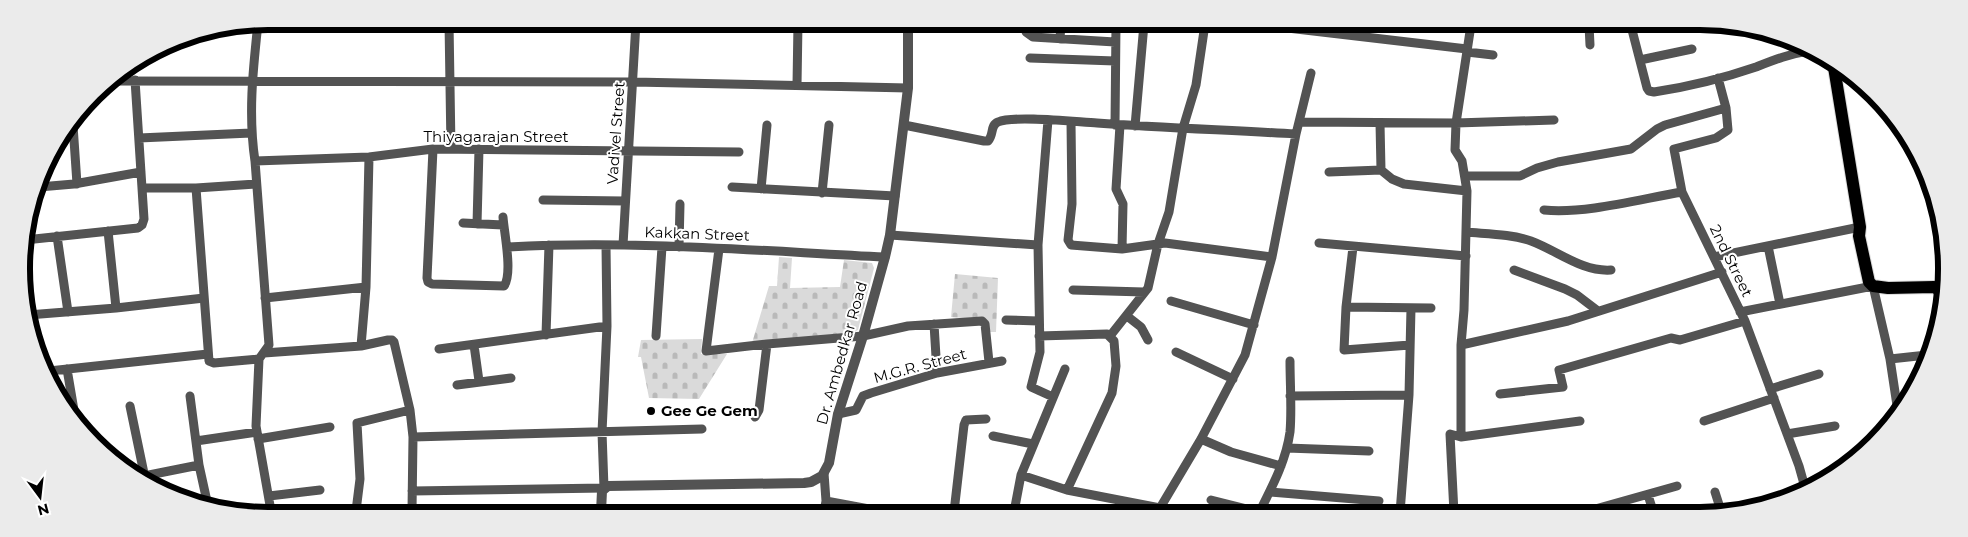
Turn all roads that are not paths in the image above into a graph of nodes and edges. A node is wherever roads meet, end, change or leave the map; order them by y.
1 (449, 30) edge
2 (636, 30) edge
3 (798, 30) edge
4 (908, 30) edge
5 (1026, 30) edge
6 (1060, 30) edge
7 (1116, 30) edge
8 (1143, 30) edge
9 (1204, 30) edge
10 (1301, 30) edge
11 (1470, 30) edge
12 (1589, 30) edge
13 (1632, 30) edge
14 (257, 31) edge
15 (1060, 39) junction
16 (1115, 42) junction
17 (1590, 45) dead end
18 (1692, 49) dead end
19 (1467, 51) junction
20 (1800, 52) edge
21 (1493, 55) dead end
22 (1030, 58) dead end
23 (1640, 60) junction
24 (1115, 61) junction
25 (1835, 72) edge
26 (1311, 73) dead end
27 (1718, 78) junction
28 (135, 80) junction
29 (121, 81) edge
30 (252, 81) junction
31 (450, 82) junction
32 (634, 82) junction
33 (797, 84) junction
34 (908, 88) junction
35 (1726, 108) junction
36 (1048, 120) junction
37 (1554, 120) dead end
38 (1071, 122) junction
39 (1299, 122) junction
40 (1380, 123) junction
41 (1456, 123) junction
42 (829, 125) dead end
43 (904, 125) junction
44 (1118, 125) junction
45 (767, 126) dead end
46 (1135, 126) junction
47 (1183, 128) junction
48 (73, 131) edge
49 (251, 132) junction
50 (1296, 134) junction
51 (139, 138) junction
52 (433, 149) junction
53 (451, 149) junction
54 (479, 149) junction
55 (628, 150) junction
56 (738, 152) dead end
57 (369, 157) junction
58 (255, 161) junction
59 (1381, 170) junction
60 (141, 172) junction
61 (1329, 172) dead end
62 (1465, 176) junction
63 (77, 184) junction
64 (256, 184) junction
65 (45, 187) edge
66 (732, 187) dead end
67 (142, 188) junction
68 (196, 188) junction
69 (761, 189) junction
70 (1468, 191) junction
71 (822, 192) junction
72 (1682, 192) junction
73 (895, 196) junction
74 (543, 200) dead end
75 (625, 202) junction
76 (680, 204) dead end
77 (1544, 210) dead end
78 (463, 223) dead end
79 (477, 224) junction
80 (1860, 227) junction
81 (108, 231) junction
82 (1466, 232) junction
83 (890, 235) junction
84 (57, 236) junction
85 (32, 239) edge
86 (1319, 243) dead end
87 (1158, 244) junction
88 (549, 245) junction
89 (606, 245) junction
90 (623, 245) junction
91 (1038, 245) junction
92 (662, 246) junction
93 (1768, 246) junction
94 (508, 247) junction
95 (678, 247) junction
96 (1353, 247) junction
97 (719, 248) junction
98 (1122, 248) junction
99 (1466, 256) junction
100 (886, 257) junction
101 (1272, 257) junction
102 (1714, 257) junction
103 (1514, 270) dead end
104 (1611, 270) dead end
105 (1722, 272) junction
106 (1873, 286) junction
107 (366, 287) junction
108 (1937, 289) edge
109 (1074, 290) dead end
110 (1144, 292) junction
111 (204, 298) junction
112 (265, 298) junction
113 (1171, 301) dead end
114 (1780, 304) junction
115 (1346, 307) junction
116 (116, 308) junction
117 (1411, 308) junction
118 (1431, 308) dead end
119 (1598, 311) junction
120 (68, 312) junction
121 (1740, 312) junction
122 (35, 314) edge
123 (1127, 316) junction
124 (1006, 320) dead end
125 (1038, 321) junction
126 (1745, 321) junction
127 (934, 324) junction
128 (1254, 325) junction
129 (607, 326) junction
130 (546, 334) junction
131 (656, 336) dead end
132 (863, 336) junction
133 (1039, 336) junction
134 (1110, 336) junction
135 (1148, 340) dead end
136 (767, 344) junction
137 (474, 345) junction
138 (1410, 345) junction
139 (1461, 345) junction
140 (360, 346) junction
141 (440, 349) dead end
142 (1176, 352) dead end
143 (208, 354) junction
144 (262, 356) junction
145 (1921, 356) edge
146 (1890, 359) junction
147 (1002, 361) dead end
148 (989, 362) junction
149 (1290, 362) dead end
150 (67, 369) junction
151 (1065, 369) dead end
152 (53, 370) edge
153 (937, 373) junction
154 (1819, 374) dead end
155 (510, 378) dead end
156 (1233, 379) junction
157 (479, 381) junction
158 (457, 385) dead end
159 (1770, 389) junction
160 (1409, 394) junction
161 (1500, 394) dead end
162 (190, 396) dead end
163 (1290, 396) junction
164 (1053, 397) junction
165 (1774, 398) junction
166 (1897, 403) edge
167 (73, 406) edge
168 (130, 406) dead end
169 (410, 410) junction
170 (838, 414) junction
171 (755, 417) dead end
172 (986, 419) dead end
173 (1580, 421) dead end
174 (1704, 421) dead end
175 (1835, 426) dead end
176 (330, 427) dead end
177 (702, 429) dead end
178 (602, 432) junction
179 (1787, 434) junction
180 (257, 436) junction
181 (993, 436) dead end
182 (1461, 437) junction
183 (413, 438) junction
184 (1201, 439) junction
185 (196, 441) junction
186 (1034, 444) junction
187 (1286, 448) junction
188 (1369, 451) dead end
189 (199, 465) junction
190 (1281, 466) junction
191 (141, 470) edge
192 (824, 473) junction
193 (1021, 475) junction
194 (152, 477) edge
195 (1804, 483) edge
196 (1677, 486) dead end
197 (604, 488) junction
198 (320, 490) dead end
199 (1067, 490) junction
200 (412, 491) junction
201 (1270, 492) junction
202 (1715, 492) dead end
203 (1648, 495) junction
204 (269, 496) junction
205 (206, 499) edge
206 (1211, 500) dead end
207 (826, 501) junction
208 (1379, 501) dead end
209 (1719, 506) edge
210 (270, 507) edge
211 (356, 507) edge
212 (412, 507) edge
213 (601, 507) edge
214 (825, 507) edge
215 (858, 507) edge
216 (955, 507) edge
217 (1015, 507) edge
218 (1145, 507) edge
219 (1161, 507) edge
220 (1237, 507) edge
221 (1262, 507) edge
222 (1400, 507) edge
223 (1454, 507) edge
224 (1613, 507) edge
225 (1652, 507) edge

1 - 31 street
2 - 32 street, Vadivel Street
3 - 33 street
4 - 34 street, Dr. Ambedkar Road
5 - 15 street
6 - 15 street
7 - 16 street
8 - 46 street
9 - 47 street
10 - 19 street
11 - 19 street
12 - 17 street
13 - 23 street
14 - 30 street
15 - 16 street
16 - 24 street
18 - 23 street
19 - 21 street
19 - 41 street
20 - 27 street
22 - 24 street
23 - 27 street
24 - 44 street
25 - 80 main road
26 - 39 street
27 - 35 street, 2nd Street
28 - 29 street
28 - 30 street
28 - 51 street
30 - 31 street
30 - 49 street
31 - 32 street
31 - 53 street
32 - 33 street
32 - 55 street, Vadivel Street
33 - 34 street
34 - 43 street, Dr. Ambedkar Road
35 - 62 street
35 - 72 street, 2nd Street
36 - 38 street
36 - 43 street
36 - 91 street
37 - 41 street
38 - 44 street
38 - 98 street
39 - 40 street
39 - 50 street
40 - 41 street
40 - 59 street
41 - 62 street
42 - 71 street
43 - 73 street, Dr. Ambedkar Road
44 - 46 street
44 - 98 street
45 - 69 street
46 - 47 street
47 - 50 street
47 - 87 street
48 - 63 street
49 - 51 street
49 - 58 street
50 - 101 street
51 - 60 street
52 - 53 street, Thiyagarajan Street
52 - 57 street, Thiyagarajan Street
52 - 94 street
53 - 54 street, Thiyagarajan Street
54 - 55 street, Thiyagarajan Street
54 - 79 street
55 - 56 street, Thiyagarajan Street
55 - 75 street, Vadivel Street
57 - 58 street, Thiyagarajan Street
57 - 107 street
58 - 64 street
59 - 61 street
59 - 70 street
60 - 63 street
60 - 67 street
62 - 70 street
63 - 65 street
64 - 68 street
64 - 112 street
66 - 69 street
67 - 68 street
67 - 81 street
68 - 111 street
69 - 71 street
70 - 82 street
71 - 73 street
72 - 77 street
72 - 102 street, 2nd Street
73 - 83 street, Dr. Ambedkar Road
74 - 75 street
75 - 90 street, Vadivel Street
76 - 95 street
78 - 79 street
79 - 94 street
80 - 93 street
80 - 106 main road
81 - 84 street
81 - 116 street
82 - 99 street
82 - 104 street
83 - 91 street
83 - 100 street, Dr. Ambedkar Road
84 - 85 street
84 - 120 street
86 - 96 street
87 - 98 street
87 - 101 street
87 - 110 street
88 - 89 street, Kakkan Street
88 - 94 street, Kakkan Street
88 - 130 street
89 - 90 street, Kakkan Street
89 - 129 street
90 - 92 street, Kakkan Street
91 - 125 street
92 - 95 street, Kakkan Street
92 - 131 street
93 - 102 street
93 - 114 street
95 - 97 street, Kakkan Street
96 - 99 street
96 - 115 street
97 - 100 street, Kakkan Street
97 - 136 street, M.G.R. Street
99 - 139 street
100 - 132 street, Dr. Ambedkar Road
101 - 128 street
102 - 105 street, 2nd Street
103 - 119 street
105 - 119 street
105 - 121 street, 2nd Street
106 - 108 main road
106 - 114 street
106 - 146 street
107 - 112 street
107 - 140 street
109 - 110 street
110 - 123 street
111 - 116 street
111 - 143 street
112 - 144 street
113 - 128 street
114 - 121 street
115 - 117 street
115 - 138 street
116 - 120 street
117 - 118 street
117 - 138 street
119 - 139 street
120 - 122 street
121 - 126 street, 2nd Street
123 - 134 street
123 - 135 street
124 - 125 street
125 - 133 street
126 - 159 street, 2nd Street
126 - 161 street
127 - 132 street, M.G.R. Street
127 - 148 street, M.G.R. Street
127 - 153 street
128 - 156 street
129 - 130 street
129 - 178 street
130 - 137 street
132 - 136 street, M.G.R. Street
132 - 170 street, Dr. Ambedkar Road
133 - 134 street
133 - 164 street
134 - 199 street
136 - 171 street
137 - 141 street
137 - 157 street
138 - 160 street
139 - 182 street
140 - 144 street
140 - 169 street
142 - 156 street
143 - 144 street
143 - 150 street
144 - 180 street
145 - 146 street
146 - 166 street
147 - 148 street, M.G.R. Street
148 - 153 street, M.G.R. Street
149 - 163 street
150 - 152 street
150 - 167 street
151 - 164 street
153 - 170 street, M.G.R. Street
154 - 159 street
155 - 157 street
156 - 184 street
157 - 158 street
159 - 165 street, 2nd Street
160 - 163 street
160 - 222 street
162 - 185 street
163 - 187 street
164 - 186 street
165 - 174 street
165 - 179 street, 2nd Street
168 - 191 street
169 - 183 street
169 - 211 street
170 - 192 street, Dr. Ambedkar Road
172 - 216 street
173 - 182 street
175 - 179 street
176 - 180 street
177 - 178 street
178 - 183 street
178 - 197 street
179 - 195 street, 2nd Street
180 - 185 street
180 - 204 street
181 - 186 street
182 - 223 street
183 - 200 street
184 - 190 street
184 - 219 street
185 - 189 street
186 - 193 street
187 - 188 street
187 - 190 street
189 - 194 street
189 - 205 street
190 - 201 street
192 - 197 street
192 - 207 street
193 - 199 street
193 - 217 street
196 - 203 street
197 - 200 street
197 - 213 street
198 - 204 street
199 - 218 street
200 - 212 street
201 - 208 street
201 - 221 street
202 - 209 street
203 - 224 street
203 - 225 street
204 - 210 street
206 - 220 street
207 - 214 street
207 - 215 street

